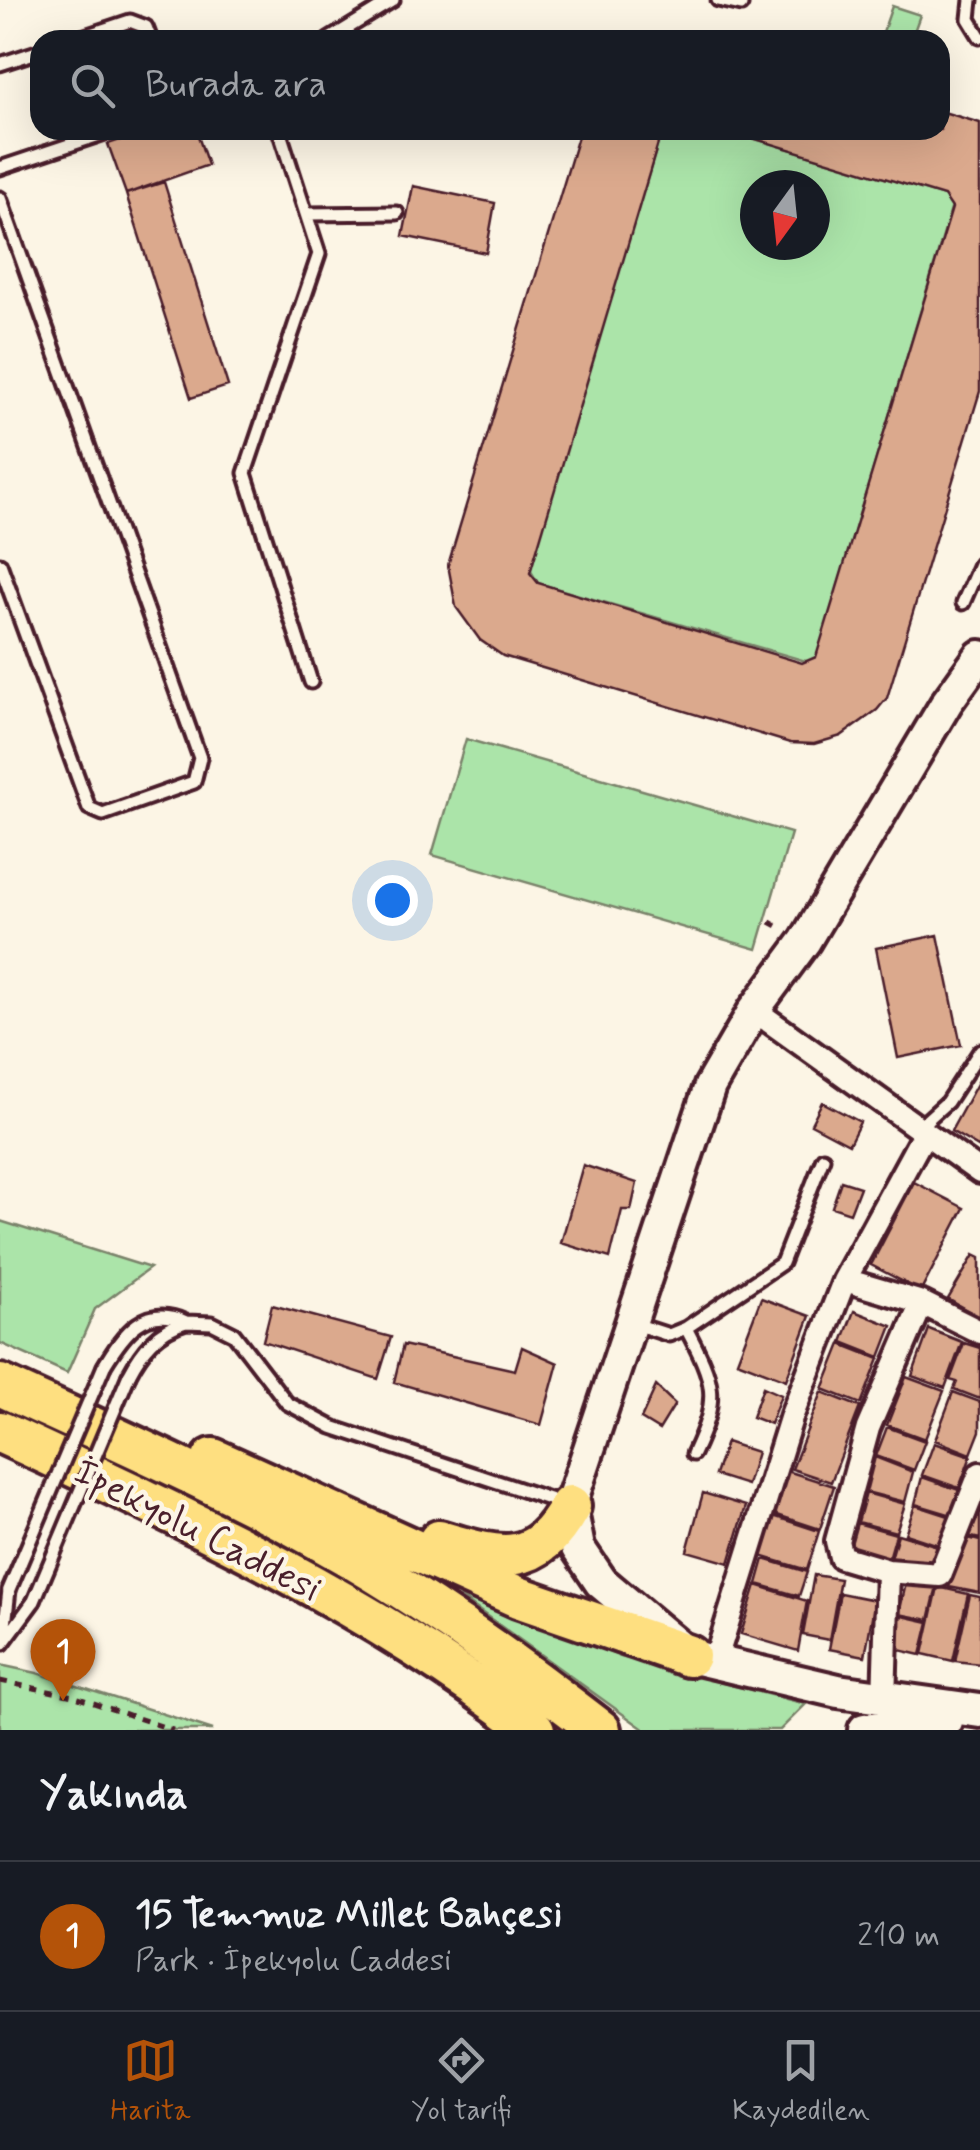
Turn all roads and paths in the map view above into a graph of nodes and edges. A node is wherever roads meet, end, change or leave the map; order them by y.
1 (393, 0) edge
2 (718, 0) edge
3 (971, 0) edge
4 (742, 5) dead end
5 (103, 30) edge
6 (147, 30) edge
7 (344, 30) edge
8 (980, 37) edge
9 (30, 54) edge
10 (0, 64) edge
11 (84, 140) edge
12 (281, 140) edge
13 (0, 168) edge
14 (0, 198) edge
15 (397, 213) dead end
16 (306, 214) junction
17 (0, 564) edge
18 (980, 564) edge
19 (964, 603) dead end
20 (980, 656) edge
21 (311, 682) dead end
22 (754, 1010) junction
23 (980, 1051) edge
24 (920, 1131) junction
25 (823, 1158) dead end
26 (980, 1172) edge
27 (845, 1280) junction
28 (922, 1304) junction
29 (186, 1322) junction
30 (630, 1322) junction
31 (686, 1328) junction
32 (980, 1332) edge
33 (0, 1385) edge
34 (61, 1413) junction
35 (0, 1432) edge
36 (693, 1454) dead end
37 (980, 1474) edge
38 (570, 1506) junction
39 (375, 1532) junction
40 (888, 1571) junction
41 (393, 1631) junction
42 (1, 1648) edge
43 (702, 1659) junction
44 (0, 1681) edge
45 (884, 1700) junction
46 (980, 1714) edge
47 (173, 1730) edge
48 (507, 1730) edge
49 (534, 1730) edge
50 (600, 1730) edge
51 (865, 1730) edge

1 - 7 lane
2 - 4 lane
3 - 8 lane
5 - 6 lane
9 - 10 lane
11 - 13 lane
12 - 16 lane
14 - 17 lane
15 - 16 lane
16 - 21 lane
18 - 19 lane
20 - 22 street
22 - 24 street
22 - 30 street
23 - 24 lane
24 - 26 street
24 - 27 street
25 - 31 lane
27 - 28 street
27 - 43 street
28 - 32 street
28 - 40 street
29 - 38 lane
29 - 42 lane, bridge
29 - 42 lane, bridge
30 - 31 lane
30 - 38 street
31 - 36 lane
33 - 34 highway, İpekyolu Caddesi
34 - 39 highway
34 - 50 highway
35 - 41 highway, İpekyolu Caddesi
37 - 40 street
38 - 39 highway
38 - 43 main road
39 - 43 highway
40 - 45 street
41 - 48 highway
41 - 49 highway
43 - 45 main road
44 - 47 path
45 - 46 main road
46 - 51 main road

